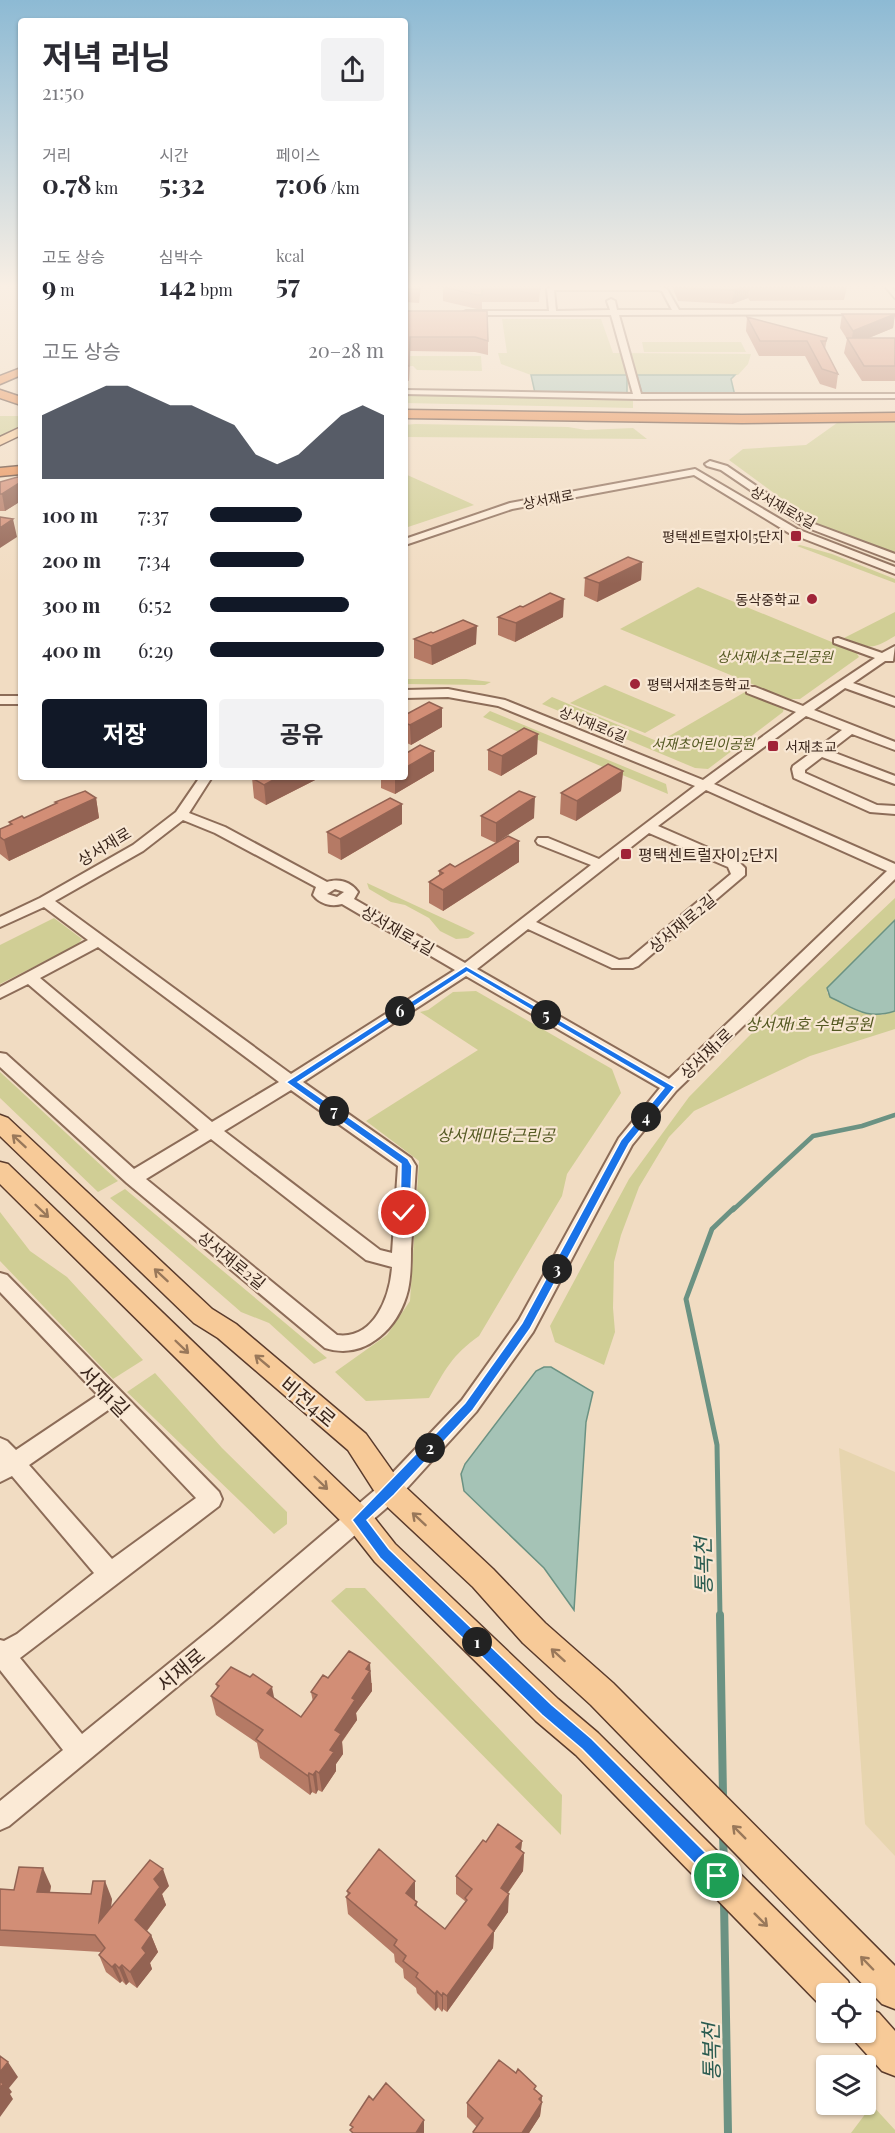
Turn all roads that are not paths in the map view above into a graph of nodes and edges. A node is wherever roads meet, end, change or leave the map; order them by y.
1 (635, 386) edge
2 (408, 392) edge
3 (0, 394) edge
4 (895, 396) edge
5 (638, 397) junction
6 (14, 408) edge
7 (408, 408) edge
8 (895, 410) edge
9 (408, 414) edge
10 (895, 417) edge
11 (18, 432) edge
12 (18, 439) edge
13 (0, 442) edge
14 (0, 449) edge
15 (0, 463) edge
16 (710, 464) dead end
17 (18, 465) edge
18 (18, 470) edge
19 (0, 472) edge
20 (695, 472) joint
21 (408, 541) edge
22 (895, 558) edge
23 (895, 571) edge
24 (838, 641) dead end
25 (895, 649) edge
26 (888, 659) edge
27 (844, 684) junction
28 (751, 690) dead end
29 (408, 694) edge
30 (0, 700) edge
31 (18, 700) edge
32 (895, 702) edge
33 (803, 712) junction
34 (849, 730) junction
35 (895, 746) edge
36 (821, 752) junction
37 (204, 780) edge
38 (895, 780) edge
39 (705, 785) junction
40 (889, 810) edge
41 (182, 815) junction
42 (648, 827) junction
43 (543, 841) dead end
44 (600, 864) junction
45 (895, 870) edge
46 (45, 901) junction
47 (525, 922) junction
48 (0, 923) edge
49 (99, 940) junction
50 (466, 969) junction
51 (29, 977) junction
52 (0, 993) edge
53 (0, 1058) edge
54 (291, 1082) junction
55 (670, 1087) junction
56 (0, 1123) edge
57 (211, 1130) junction
58 (0, 1170) edge
59 (133, 1178) junction
60 (401, 1260) junction
61 (0, 1280) edge
62 (111, 1397) junction
63 (5, 1461) edge
64 (390, 1491) junction
65 (359, 1520) junction
66 (110, 1574) junction
67 (1, 1655) edge
68 (80, 1752) junction
69 (0, 1817) edge
70 (824, 1983) edge
71 (895, 1992) edge
72 (876, 2037) edge
73 (895, 2058) edge

1 - 5 street
2 - 5 street
3 - 6 highway
4 - 5 street
7 - 8 highway
9 - 10 highway
11 - 13 main road
12 - 14 main road
15 - 17 highway
16 - 22 street
18 - 19 highway
20 - 21 street, 상서재로
20 - 23 street, 상서재로8길
24 - 26 street
25 - 26 street
26 - 27 street
27 - 32 street
27 - 33 street
28 - 33 street
29 - 39 street, 상서재로6길
30 - 31 street
33 - 34 street
33 - 39 street
34 - 35 street
34 - 36 street
36 - 38 street
36 - 40 street
37 - 41 street, 상서재로
39 - 42 street
39 - 45 street, 상서재로6길
41 - 46 street, 상서재로
41 - 50 street, 상서재로4길
42 - 44 street
42 - 47 street, 상서재로2길
43 - 44 street
44 - 47 street
45 - 55 street, 상서재1로
46 - 48 street, 상서재로
46 - 49 street
47 - 50 street
49 - 51 street
49 - 54 street
50 - 54 street
50 - 55 street, 상서재로4길
51 - 52 street
51 - 57 street
53 - 59 street, 상서재로2길
54 - 57 street
54 - 60 street
55 - 64 street, 상서재1로
64 -> 56 main road, 비전4로
57 - 59 street
57 - 60 street
58 -> 65 main road
59 - 60 street, 상서재로2길
61 - 62 street, 서재1길
62 - 63 street
62 - 66 street, 서재1길
63 - 66 street
64 - 65 street, 상서재1로
71 -> 64 main road, 비전4로
65 - 68 street, 서재로
65 -> 70 main road
66 - 67 street
67 - 68 street
68 - 69 street, 서재로
72 - 73 main road

